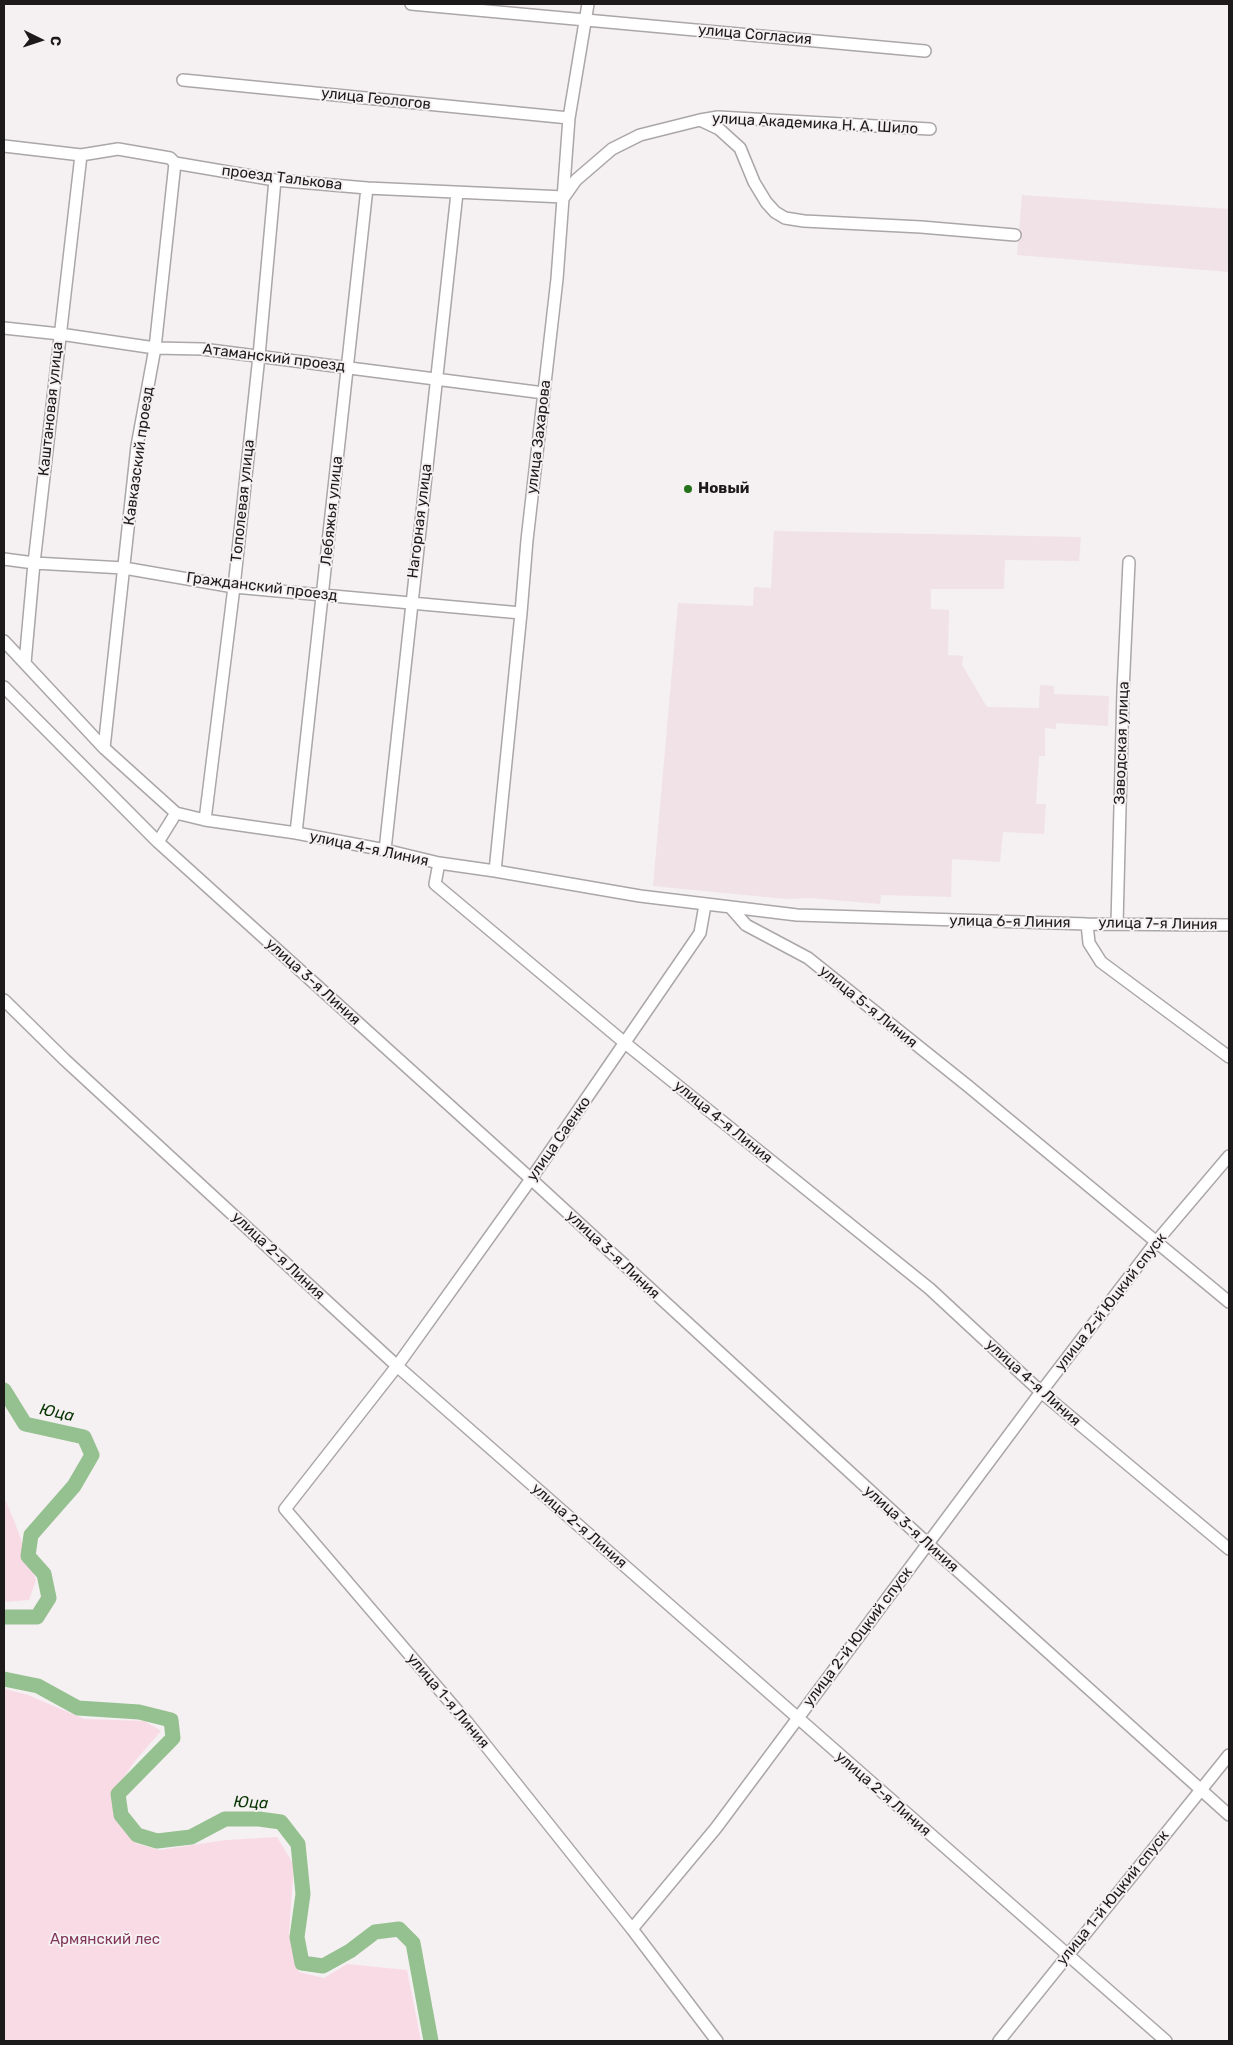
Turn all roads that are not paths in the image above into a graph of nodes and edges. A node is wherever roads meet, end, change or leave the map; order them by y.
1 (411, 4) edge
2 (588, 4) edge
3 (585, 21) junction
4 (925, 51) dead end
5 (183, 80) dead end
6 (569, 118) junction
7 (700, 120) junction
8 (930, 129) dead end
9 (4, 146) edge
10 (81, 155) junction
11 (175, 163) junction
12 (275, 180) junction
13 (367, 188) junction
14 (457, 193) junction
15 (564, 197) junction
16 (1015, 235) dead end
17 (4, 328) edge
18 (60, 334) junction
19 (155, 348) junction
20 (259, 356) junction
21 (348, 366) junction
22 (437, 378) junction
23 (544, 393) junction
24 (4, 559) edge
25 (1129, 562) dead end
26 (34, 563) junction
27 (124, 568) junction
28 (234, 586) junction
29 (323, 595) junction
30 (411, 603) junction
31 (521, 614) junction
32 (4, 641) edge
33 (25, 663) junction
34 (4, 687) edge
35 (104, 748) junction
36 (176, 813) junction
37 (205, 820) junction
38 (296, 833) junction
39 (158, 842) junction
40 (385, 850) junction
41 (438, 864) junction
42 (495, 871) junction
43 (705, 905) junction
44 (731, 908) junction
45 (1087, 924) junction
46 (1116, 924) junction
47 (1229, 925) edge
48 (4, 1000) edge
49 (625, 1043) junction
50 (1229, 1057) edge
51 (1229, 1156) edge
52 (531, 1180) junction
53 (1156, 1242) junction
54 (1229, 1302) edge
55 (397, 1366) junction
56 (1041, 1392) junction
57 (928, 1544) junction
58 (1229, 1548) edge
59 (797, 1718) junction
60 (1229, 1755) edge
61 (1201, 1788) junction
62 (1229, 1815) edge
63 (632, 1929) junction
64 (1067, 1956) junction
65 (717, 2041) edge
66 (999, 2041) edge
67 (1166, 2041) edge

1 - 3 street, улица Согласия
2 - 3 street, улица Захарова
3 - 4 street, улица Согласия
3 - 6 street, улица Захарова
5 - 6 street, улица Геологов
6 - 15 street, улица Захарова
7 - 8 street, улица Академика Н. А. Шило
7 - 15 street, улица Академика Н. А. Шило
7 - 16 street
9 - 10 street, проезд Талькова
10 - 11 street, проезд Талькова
10 - 18 street, Каштановая улица
11 - 12 street, проезд Талькова
11 - 19 street, Кавказский проезд
12 - 13 street, проезд Талькова
12 - 20 street, Тополевая улица
13 - 14 street, проезд Талькова
13 - 21 street, Лебяжья улица
14 - 15 street, проезд Талькова
14 - 22 street, Нагорная улица
15 - 23 street, улица Захарова
17 - 18 street, Атаманский проезд
18 - 19 street, Атаманский проезд
18 - 26 street, Каштановая улица
19 - 20 street, Атаманский проезд
19 - 27 street, Кавказский проезд
20 - 21 street, Атаманский проезд
20 - 28 street, Тополевая улица
21 - 22 street, Атаманский проезд
21 - 29 street, Лебяжья улица
22 - 23 street, Атаманский проезд
22 - 30 street, Нагорная улица
23 - 31 street, улица Захарова
24 - 26 street, Гражданский проезд
25 - 46 street, Заводская улица
26 - 27 street, Гражданский проезд
26 - 33 street, Каштановая улица
27 - 28 street, Гражданский проезд
27 - 35 street, Кавказский проезд
28 - 29 street, Гражданский проезд
28 - 37 street, Тополевая улица
29 - 30 street, Гражданский проезд
29 - 38 street, Лебяжья улица
30 - 31 street, Гражданский проезд
30 - 40 street, Нагорная улица
31 - 42 street, улица Захарова
32 - 33 street
33 - 35 street
34 - 39 street, улица 3-я Линия
35 - 36 street
36 - 37 street, улица 4-я Линия
36 - 39 street
37 - 38 street, улица 4-я Линия
38 - 40 street, улица 4-я Линия
39 - 52 street, улица 3-я Линия
40 - 41 street, улица 4-я Линия
41 - 42 street
41 - 49 street, улица 4-я Линия
42 - 43 street
43 - 44 street
43 - 49 street, улица Саенко
44 - 45 street, улица 6-я Линия
44 - 53 street, улица 5-я Линия
45 - 46 street, улица 7-я Линия
45 - 50 street, улица 6-я Линия
46 - 47 street, улица 7-я Линия
48 - 55 street, улица 2-я Линия
49 - 52 street, улица Саенко
49 - 56 street, улица 4-я Линия
51 - 53 street, улица 2-й Юцкий спуск
52 - 55 street, улица Саенко
52 - 57 street, улица 3-я Линия
53 - 54 street, улица 5-я Линия
53 - 56 street, улица 2-й Юцкий спуск
55 - 59 street, улица 2-я Линия
55 - 63 street, улица 1-я Линия
56 - 57 street, улица 2-й Юцкий спуск
56 - 58 street, улица 4-я Линия
57 - 59 street, улица 2-й Юцкий спуск
57 - 61 street, улица 3-я Линия
59 - 63 street, улица 2-й Юцкий спуск
59 - 64 street, улица 2-я Линия
60 - 61 street, улица 1-й Юцкий спуск
61 - 62 street, улица 3-я Линия
61 - 64 street, улица 1-й Юцкий спуск
63 - 65 street, улица 1-я Линия
64 - 66 street, улица 1-й Юцкий спуск
64 - 67 street, улица 2-я Линия

